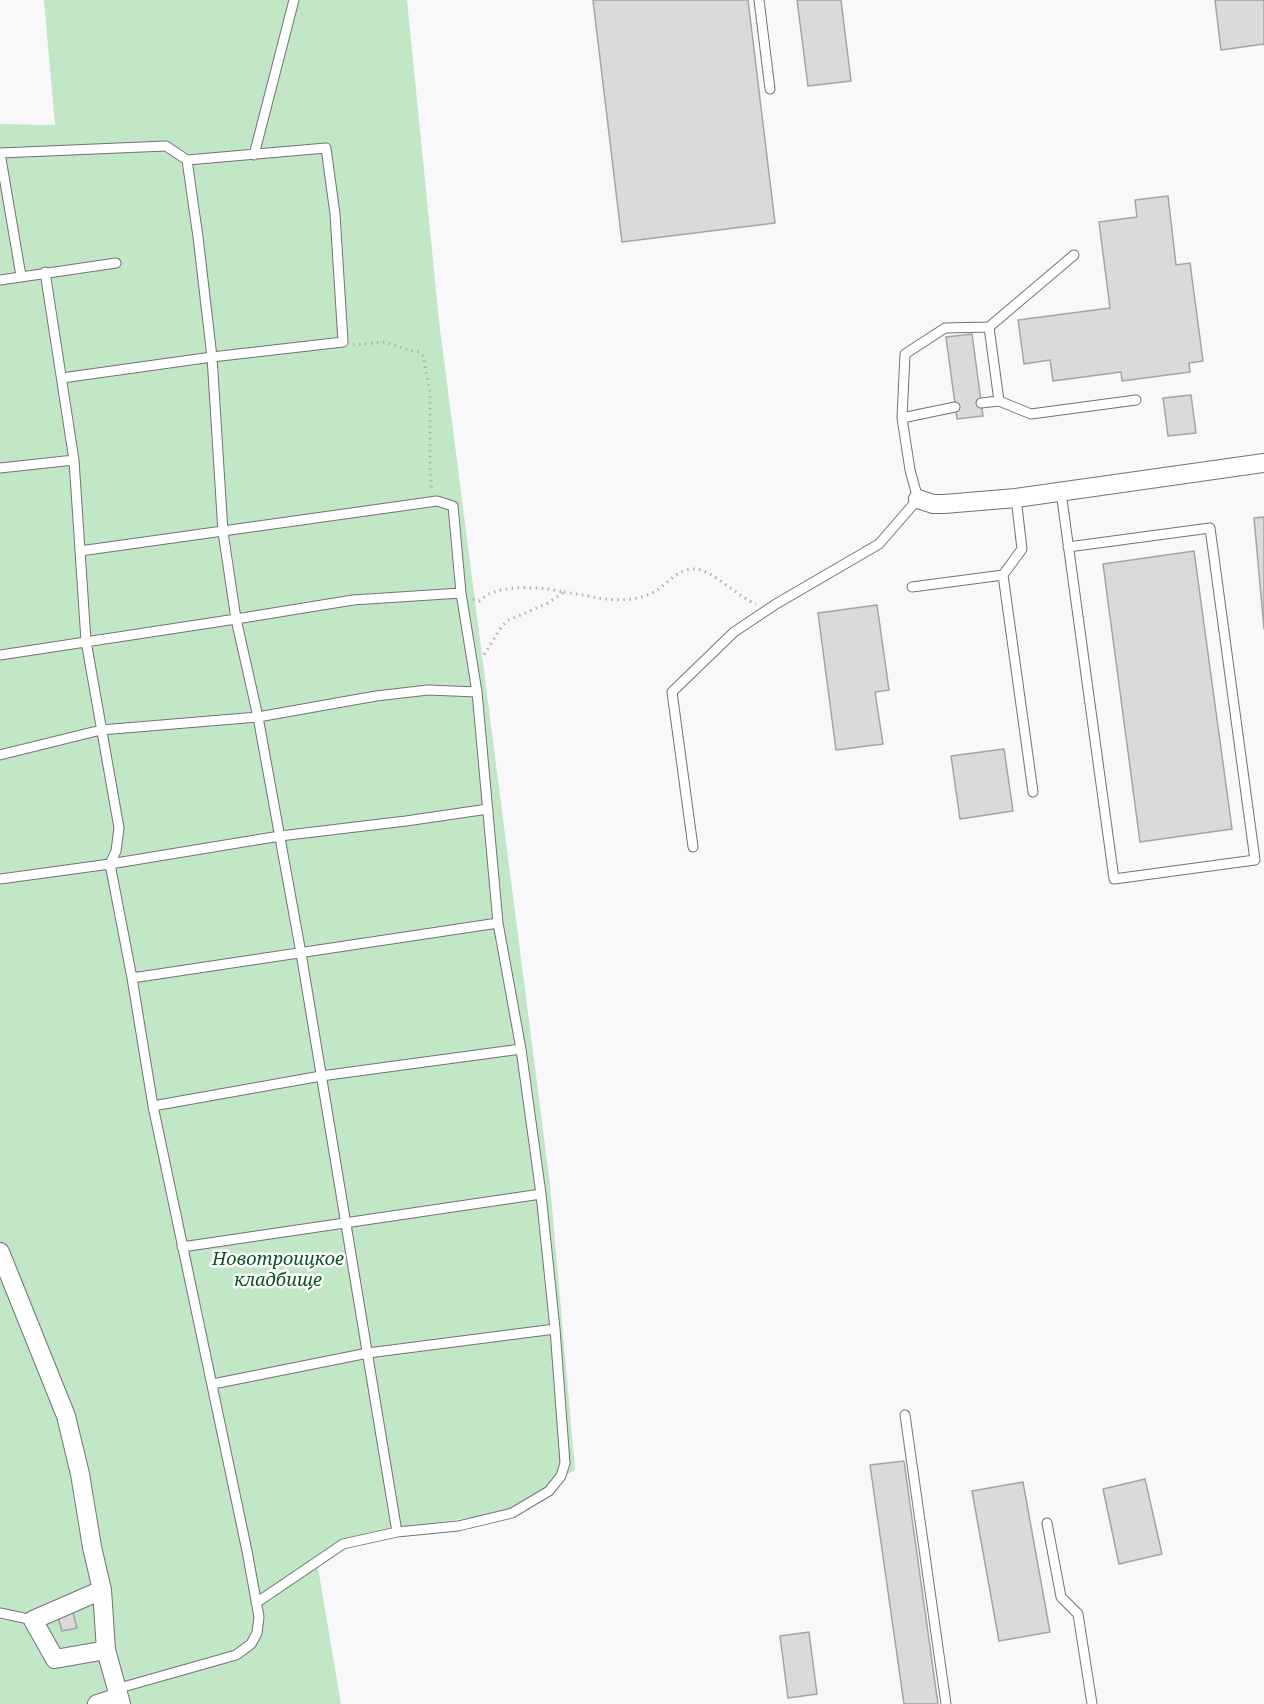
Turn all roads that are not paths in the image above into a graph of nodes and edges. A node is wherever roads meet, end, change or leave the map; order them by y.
1 (294, 0) edge
2 (759, 0) edge
3 (770, 89) dead end
4 (0, 153) edge
5 (254, 155) junction
6 (187, 160) junction
7 (1074, 255) dead end
8 (116, 263) dead end
9 (45, 272) junction
10 (21, 276) junction
11 (0, 280) edge
12 (989, 327) junction
13 (212, 357) junction
14 (62, 378) junction
15 (1136, 400) dead end
16 (999, 401) junction
17 (981, 403) dead end
18 (955, 406) dead end
19 (902, 418) junction
20 (74, 460) junction
21 (1264, 463) edge
22 (0, 468) edge
23 (1061, 492) junction
24 (1016, 498) junction
25 (918, 499) junction
26 (223, 532) junction
27 (1068, 547) junction
28 (80, 551) junction
29 (1003, 575) junction
30 (912, 587) dead end
31 (461, 593) junction
32 (236, 619) junction
33 (86, 641) junction
34 (0, 655) edge
35 (477, 692) junction
36 (258, 717) junction
37 (101, 730) junction
38 (0, 755) edge
39 (1033, 792) dead end
40 (488, 809) junction
41 (280, 836) junction
42 (693, 847) dead end
43 (110, 864) junction
44 (0, 879) edge
45 (498, 923) junction
46 (301, 953) junction
47 (132, 978) junction
48 (521, 1049) junction
49 (321, 1076) junction
50 (153, 1106) junction
51 (542, 1194) junction
52 (345, 1222) junction
53 (182, 1247) junction
54 (0, 1252) edge
55 (555, 1329) junction
56 (368, 1353) junction
57 (213, 1384) junction
58 (905, 1415) dead end
59 (1047, 1523) dead end
60 (397, 1532) junction
61 (102, 1590) junction
62 (256, 1603) junction
63 (0, 1613) edge
64 (33, 1620) junction
65 (106, 1650) junction
66 (119, 1697) edge
67 (97, 1704) edge
68 (946, 1704) edge
69 (1092, 1704) edge

1 - 5 lane
2 - 3 lane
4 - 6 lane
4 - 10 lane
5 - 6 lane
5 - 13 lane
6 - 13 lane
7 - 12 lane
8 - 9 lane
9 - 10 lane
9 - 14 lane
10 - 11 lane
12 - 16 lane
12 - 19 lane
13 - 14 lane
13 - 26 lane
14 - 20 lane
15 - 16 lane
16 - 17 lane
18 - 19 lane
19 - 25 lane
20 - 22 lane
20 - 28 lane
21 - 23 street
23 - 24 street
23 - 27 lane
24 - 25 street
24 - 29 lane
25 - 42 lane
26 - 28 lane
26 - 31 lane
26 - 32 lane
27 - 27 lane
28 - 33 lane
29 - 30 lane
29 - 39 lane
31 - 32 lane
31 - 35 lane
32 - 33 lane
32 - 36 lane
33 - 34 lane
33 - 37 lane
35 - 36 lane
35 - 40 lane
36 - 37 lane
36 - 41 lane
37 - 38 lane
37 - 43 lane
40 - 41 lane
40 - 45 lane
41 - 43 lane
41 - 46 lane
43 - 44 lane
43 - 47 lane
45 - 46 lane
45 - 48 lane
46 - 47 lane
46 - 49 lane
47 - 50 lane
48 - 49 lane
48 - 51 lane
49 - 50 lane
49 - 52 lane
50 - 53 lane
51 - 52 lane
51 - 55 lane
52 - 53 lane
52 - 56 lane
53 - 57 lane
54 - 61 street
55 - 56 lane
55 - 60 lane
56 - 57 lane
56 - 60 lane
57 - 62 lane
58 - 68 lane
59 - 69 lane
60 - 62 lane
61 - 64 street
61 - 65 street
62 - 66 lane
63 - 64 lane
64 - 65 street
65 - 66 street
66 - 67 street

